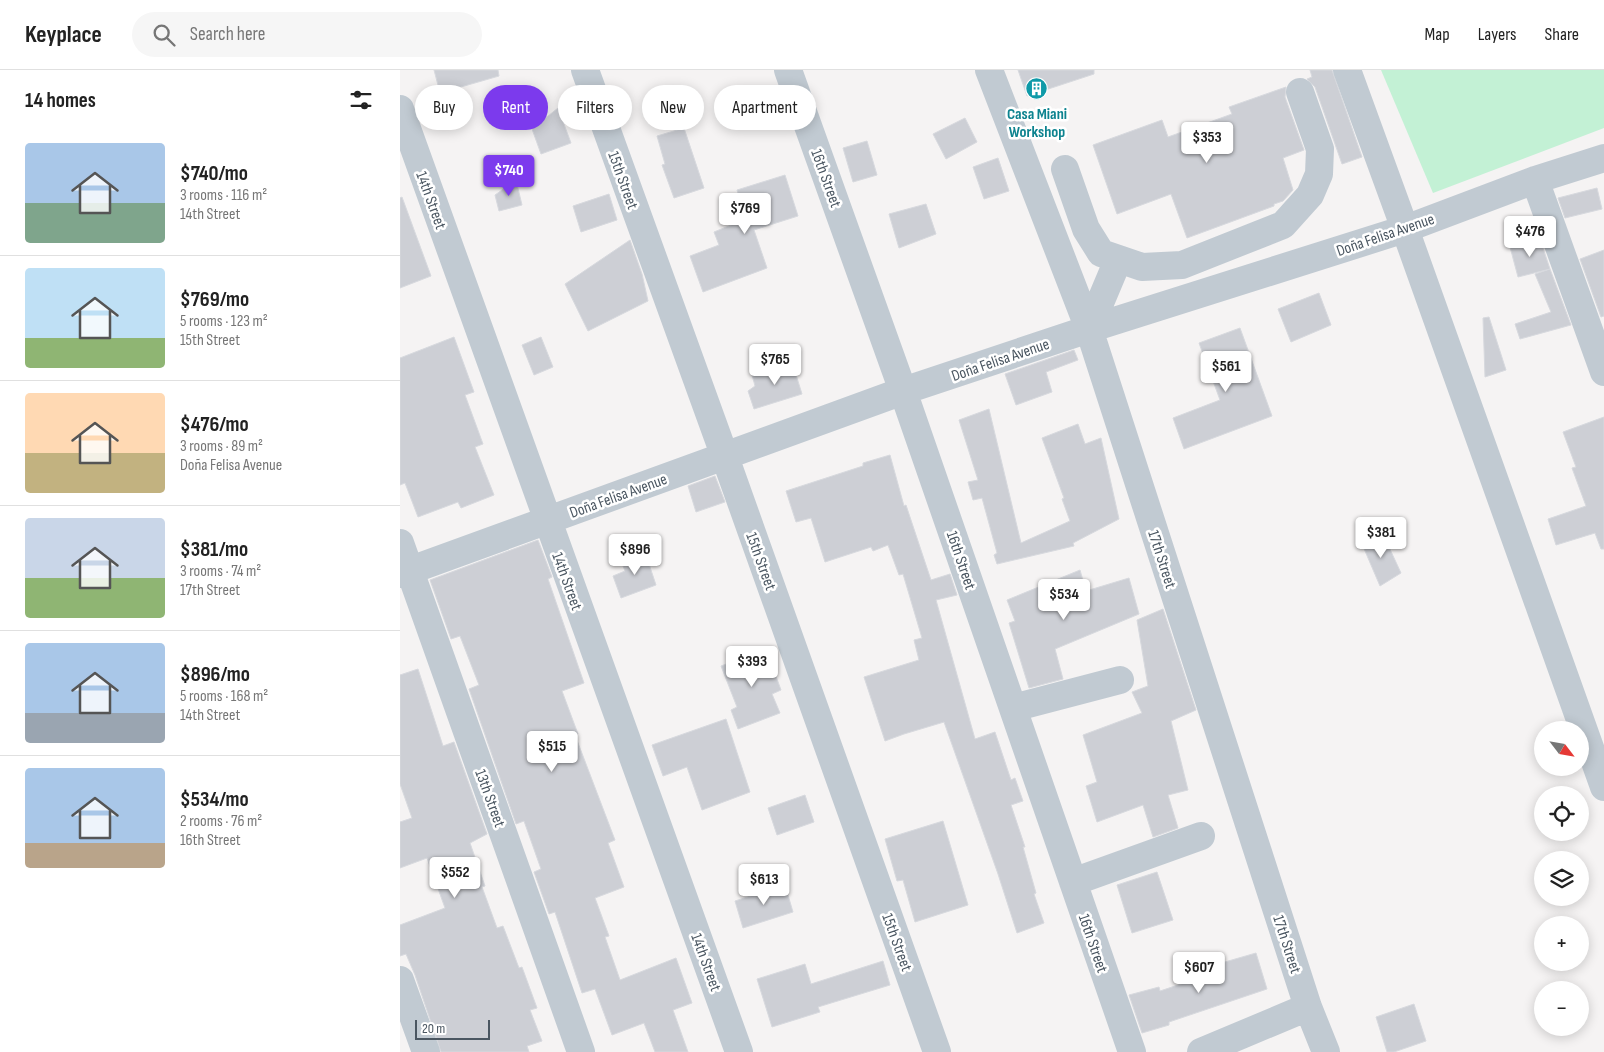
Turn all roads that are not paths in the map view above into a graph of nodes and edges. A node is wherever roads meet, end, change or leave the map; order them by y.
1 (585, 70) edge
2 (788, 70) edge
3 (989, 70) edge
4 (1346, 70) edge
5 (1300, 92) dead end
6 (400, 109) edge
7 (1604, 158) edge
8 (1066, 169) dead end
9 (1535, 180) junction
10 (1405, 229) junction
11 (1118, 260) junction
12 (1089, 329) junction
13 (1604, 372) edge
14 (903, 391) junction
15 (725, 457) junction
16 (547, 521) junction
17 (400, 543) edge
18 (405, 572) edge
19 (1120, 680) dead end
20 (1013, 708) junction
21 (1604, 787) edge
22 (1201, 836) dead end
23 (1073, 882) junction
24 (400, 980) edge
25 (1308, 1007) junction
26 (426, 1052) edge
27 (581, 1052) edge
28 (739, 1052) edge
29 (937, 1052) edge
30 (1132, 1052) edge
31 (1201, 1052) edge
32 (1326, 1052) edge

1 - 15 street, 15th Street
2 - 14 street, 16th Street
3 - 12 street, 17th Street
4 - 10 street
5 - 11 street
6 - 16 street, 14th Street
7 - 9 street, Doña Felisa Avenue
8 - 11 street
9 - 10 street, Doña Felisa Avenue
9 - 13 street
10 - 12 street, Doña Felisa Avenue
10 - 21 street
11 - 12 street
12 - 14 street, Doña Felisa Avenue
12 - 25 street, 17th Street
14 - 15 street, Doña Felisa Avenue
14 - 20 street, 16th Street
15 - 16 street, Doña Felisa Avenue
15 - 29 street, 15th Street
16 - 18 street, Doña Felisa Avenue
16 - 28 street, 14th Street
17 - 18 street, 13th Street
18 - 27 street, 13th Street
19 - 20 street
20 - 23 street, 16th Street
22 - 23 street
23 - 30 street, 16th Street
24 - 26 street
25 - 31 street
25 - 32 street, 17th Street

